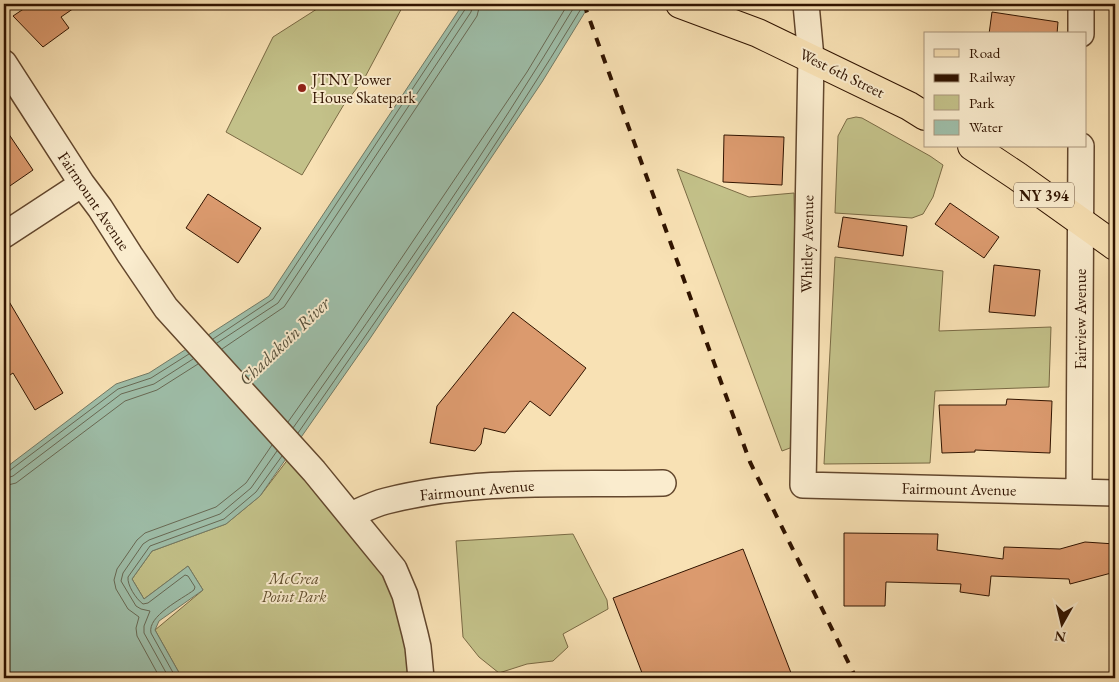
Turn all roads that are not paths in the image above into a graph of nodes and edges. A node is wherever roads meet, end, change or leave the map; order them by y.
1 (680, 4) edge
2 (806, 4) edge
3 (1081, 4) edge
4 (1081, 32) edge
5 (811, 58) junction
6 (4, 63) edge
7 (924, 115) edge
8 (975, 148) edge
9 (1081, 148) edge
10 (82, 184) junction
11 (1081, 222) junction
12 (4, 235) edge
13 (1115, 246) edge
14 (663, 483) dead end
15 (803, 485) joint
16 (1079, 492) junction
17 (1115, 493) edge
18 (351, 515) junction
19 (421, 678) edge

1 - 5 main road, West 6th Street
2 - 5 street, Whitley Avenue
3 - 4 street
5 - 7 main road, West 6th Street
5 - 15 street, Whitley Avenue
6 - 10 street, Fairmount Avenue
8 - 11 main road, NY 394
9 - 11 street, Fairview Avenue
10 - 12 street
10 - 18 street, Fairmount Avenue
11 - 13 main road, NY 394
11 - 16 street, Fairview Avenue
14 - 18 street, Fairmount Avenue
15 - 16 street, Fairmount Avenue
16 - 17 street, Fairmount Avenue
18 - 19 street

